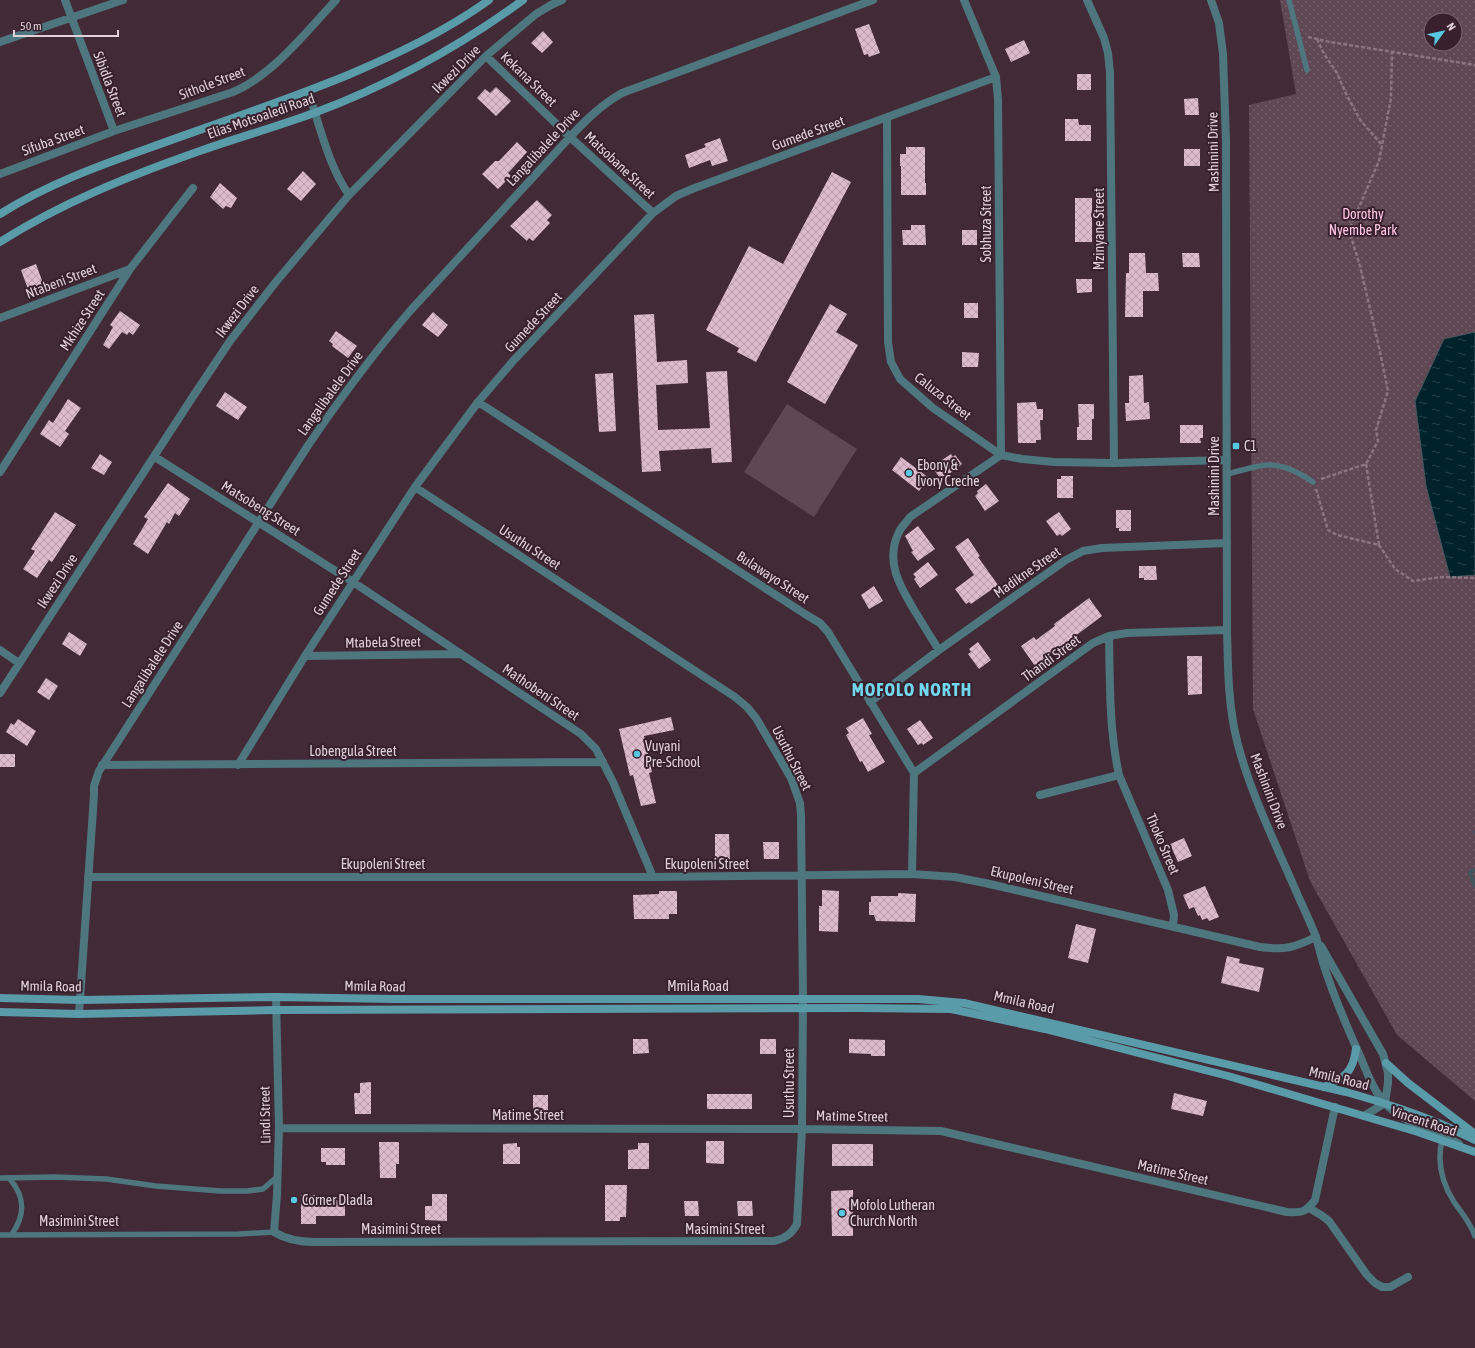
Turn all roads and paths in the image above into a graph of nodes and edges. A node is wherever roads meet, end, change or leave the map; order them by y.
1 (65, 0) edge
2 (123, 0) edge
3 (336, 0) edge
4 (489, 0) edge
5 (524, 0) edge
6 (562, 0) edge
7 (874, 0) edge
8 (964, 0) edge
9 (1086, 0) edge
10 (1211, 0) edge
11 (1289, 0) edge
12 (71, 17) junction
13 (1298, 34) junction
14 (1316, 39) junction
15 (0, 42) edge
16 (1392, 52) junction
17 (486, 56) junction
18 (1475, 65) edge
19 (1307, 70) dead end
20 (996, 77) junction
21 (308, 91) junction
22 (315, 112) junction
23 (887, 118) junction
24 (114, 131) junction
25 (570, 137) junction
26 (1382, 145) junction
27 (0, 174) edge
28 (193, 188) dead end
29 (349, 195) junction
30 (653, 213) junction
31 (0, 214) edge
32 (0, 242) edge
33 (130, 269) junction
34 (0, 318) edge
35 (478, 402) junction
36 (1001, 455) junction
37 (155, 457) junction
38 (1227, 460) junction
39 (1114, 463) junction
40 (1366, 464) junction
41 (0, 472) edge
42 (1227, 474) junction
43 (1313, 482) junction
44 (415, 487) junction
45 (259, 522) junction
46 (1227, 543) junction
47 (1379, 545) junction
48 (1475, 578) edge
49 (353, 582) junction
50 (1227, 630) junction
51 (1109, 636) junction
52 (0, 650) edge
53 (939, 650) junction
54 (461, 654) junction
55 (305, 656) junction
56 (19, 663) junction
57 (0, 693) edge
58 (870, 702) junction
59 (603, 762) junction
60 (102, 765) junction
61 (238, 765) junction
62 (914, 772) junction
63 (1119, 775) junction
64 (1040, 795) dead end
65 (912, 874) junction
66 (802, 876) junction
67 (653, 877) junction
68 (88, 878) junction
69 (1173, 926) junction
70 (1316, 937) junction
71 (276, 997) junction
72 (0, 998) edge
73 (803, 998) junction
74 (80, 1000) junction
75 (802, 1008) junction
76 (276, 1010) junction
77 (0, 1012) edge
78 (79, 1014) junction
79 (1356, 1049) junction
80 (1386, 1063) junction
81 (1324, 1087) junction
82 (1385, 1103) junction
83 (1335, 1107) junction
84 (1364, 1116) junction
85 (279, 1128) junction
86 (802, 1129) junction
87 (1475, 1134) edge
88 (1442, 1140) junction
89 (1475, 1140) edge
90 (1465, 1148) junction
91 (1475, 1152) edge
92 (278, 1176) junction
93 (0, 1178) edge
94 (9, 1178) junction
95 (1309, 1208) junction
96 (797, 1224) joint
97 (274, 1232) junction
98 (12, 1234) junction
99 (0, 1235) edge
100 (1475, 1236) edge
101 (1408, 1277) dead end

1 - 12 street, Sibidla Street
2 - 12 street
3 - 24 street, Sithole Street
4 - 21 main road, Elias Motsoaledi Road
5 - 22 main road, Elias Motsoaledi Road
6 - 17 street, Ikwezi Drive
7 - 25 street, Langalibalele Drive
8 - 20 street, Sobhuza Street
9 - 39 street, Mzinyane Street
10 - 38 street, Mashinini Drive
11 - 13 lane
12 - 15 street
12 - 24 street, Sibidla Street
13 - 14 path
13 - 19 lane
14 - 16 path
14 - 26 path
16 - 18 path
16 - 26 path
17 - 25 street, Kekana Street
17 - 29 street, Ikwezi Drive
20 - 23 street, Gumede Street
20 - 36 street, Sobhuza Street
21 - 22 street
21 - 31 main road, Elias Motsoaledi Road
22 - 29 street
22 - 32 main road, Elias Motsoaledi Road
23 - 30 street, Gumede Street
23 - 36 street, Caluza Street
24 - 27 street, Sifuba Street
25 - 30 street, Matsobane Street
25 - 45 street, Langalibalele Drive
26 - 40 path
28 - 33 street, Mkhize Street
29 - 37 street, Ikwezi Drive
30 - 35 street, Gumede Street
33 - 34 street, Ntabeni Street
33 - 41 street, Mkhize Street
35 - 44 street, Gumede Street
35 - 58 street, Bulawayo Street
36 - 39 street, Caluza Street
36 - 53 street
37 - 45 street, Matsobeng Street
37 - 56 street, Ikwezi Drive
38 - 39 street, Caluza Street
38 - 42 street, Mashinini Drive
40 - 43 path
40 - 47 path
42 - 43 lane
42 - 46 street, Mashinini Drive
43 - 47 path
44 - 49 street, Gumede Street
44 - 66 street, Usuthu Street
45 - 49 street, Matsobeng Street
45 - 60 street, Langalibalele Drive
46 - 50 street, Mashinini Drive
46 - 53 street, Madikne Street
47 - 48 path
49 - 54 street, Mathobeni Street
49 - 55 street, Gumede Street
50 - 51 street, Thandi Street
50 - 70 street, Mashinini Drive
51 - 62 street, Thandi Street
51 - 63 street, Thoko Street
52 - 56 street
53 - 58 street, Madikne Street
54 - 55 street, Mtabela Street
54 - 59 street, Mathobeni Street
55 - 61 street, Gumede Street
56 - 57 street, Ikwezi Drive
58 - 62 street, Bulawayo Street
59 - 61 street, Lobengula Street
59 - 67 street, Mathobeni Street
60 - 61 street, Lobengula Street
60 - 68 street, Langalibalele Drive
62 - 65 street
63 - 64 street
63 - 69 street, Thoko Street
65 - 66 street, Ekupoleni Street
65 - 69 street, Ekupoleni Street
66 - 67 street, Ekupoleni Street
66 - 73 street, Usuthu Street
67 - 68 street, Ekupoleni Street
68 - 74 street, Langalibalele Drive
69 - 70 street, Ekupoleni Street
70 - 79 street, Mashinini Drive
70 - 80 street, Mashinini Drive
71 - 73 main road, Mmila Road
71 - 74 main road, Mmila Road
71 - 76 street, Lindi Street
72 - 74 main road, Mmila Road
73 - 75 street, Usuthu Street
73 - 81 main road, Mmila Road
74 - 78 street, Langalibalele Drive
75 - 76 main road, Mmila Road
75 - 83 main road, Mmila Road
75 - 86 street, Usuthu Street
76 - 78 main road, Mmila Road
76 - 85 street, Lindi Street
77 - 78 main road, Mmila Road
79 - 81 main road
79 - 82 street, Mashinini Drive
80 - 82 street, Mashinini Drive
80 - 87 main road
81 - 82 main road, Mmila Road
82 - 84 street
82 - 89 main road, Vincent Road
82 - 90 street, Mashinini Drive
83 - 84 main road, Mmila Road
83 - 95 street
84 - 88 main road, Vincent Road
85 - 86 street, Matime Street
85 - 92 street, Lindi Street
86 - 95 street, Matime Street
86 - 96 street, Usuthu Street
88 - 90 main road, Vincent Road
88 - 100 lane
90 - 91 main road, Vincent Road
92 - 94 lane
92 - 97 street, Lindi Street
93 - 94 lane
94 - 98 lane
95 - 101 street
96 - 97 street, Masimini Street
97 - 98 lane, Masimini Street
98 - 99 lane, Masimini Street

